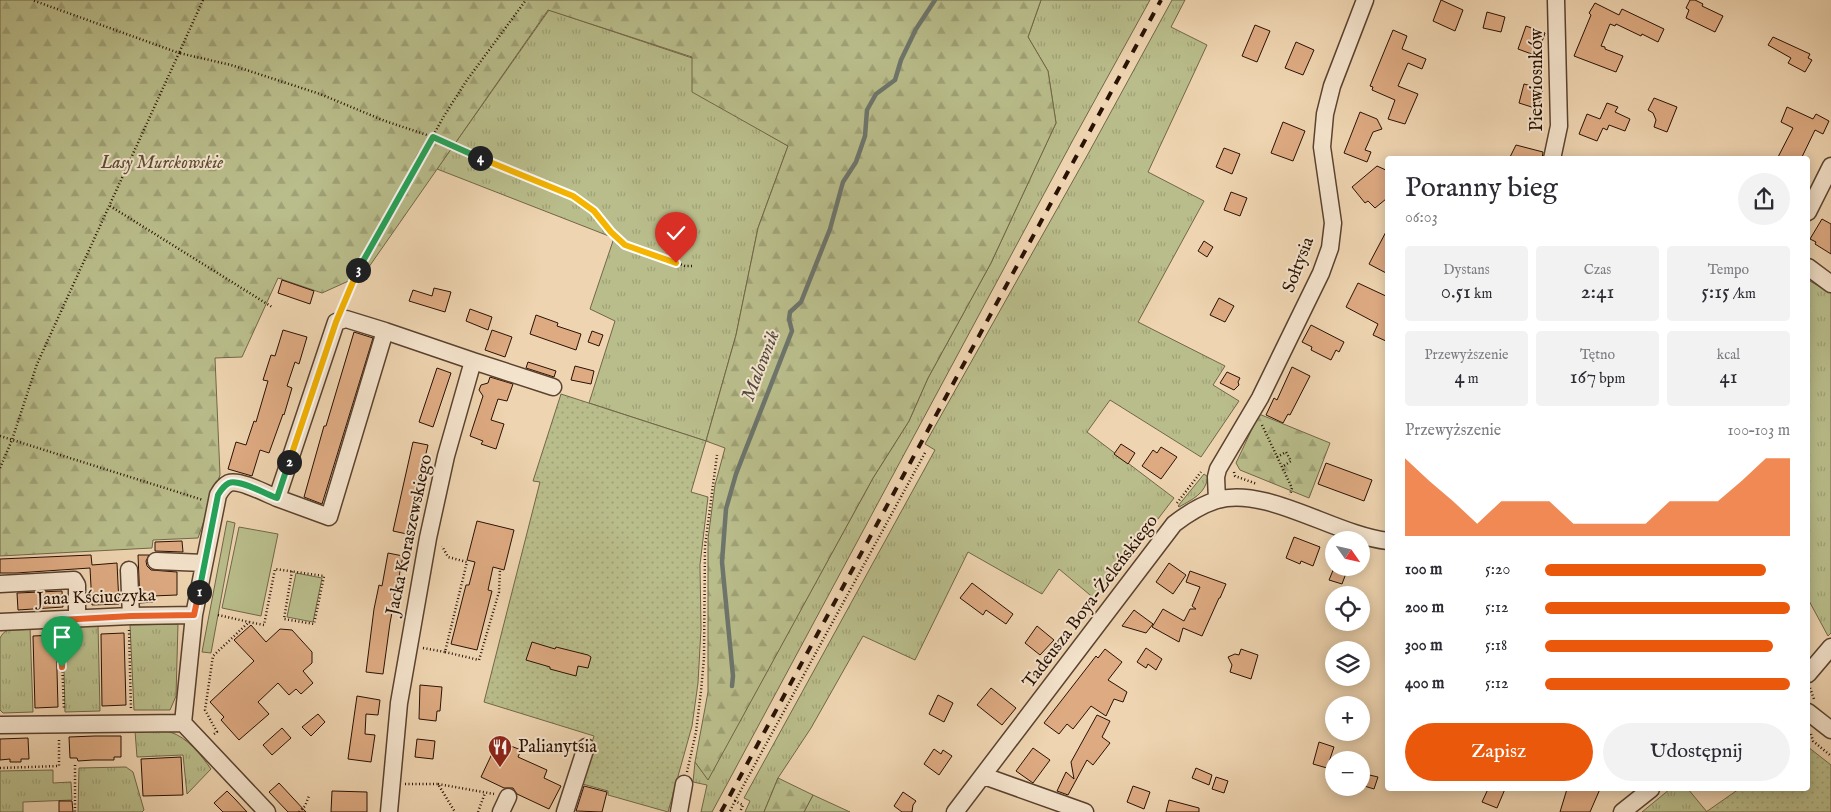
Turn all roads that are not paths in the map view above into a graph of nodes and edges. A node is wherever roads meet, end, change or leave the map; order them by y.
1 (1364, 0) edge
2 (1556, 0) edge
3 (1553, 156) edge
4 (1831, 166) edge
5 (1810, 208) edge
6 (1810, 268) edge
7 (1831, 284) edge
8 (385, 331) junction
9 (473, 361) junction
10 (553, 387) dead end
11 (277, 498) junction
12 (1217, 500) junction
13 (1385, 540) edge
14 (156, 561) dead end
15 (204, 563) junction
16 (129, 570) dead end
17 (0, 584) edge
18 (194, 615) junction
19 (130, 616) junction
20 (77, 619) junction
21 (0, 622) edge
22 (1831, 647) edge
23 (1810, 672) edge
24 (1810, 714) edge
25 (183, 723) junction
26 (0, 724) edge
27 (1831, 730) edge
28 (586, 748) dead end
29 (984, 776) junction
30 (684, 784) road end
31 (1649, 791) edge
32 (508, 797) road end
33 (267, 812) edge
34 (389, 812) edge
35 (501, 812) edge
36 (564, 812) edge
37 (679, 812) edge
38 (955, 812) edge
39 (1085, 812) edge
40 (1622, 812) edge

1 - 12 street, Sołtysia
2 - 3 street, Pierwiosnków
4 - 5 street
6 - 7 street
8 - 9 street
8 - 11 street
8 - 11 street
9 - 10 street
9 - 34 street, Jacka Koraszewskiego
11 - 15 street
12 - 13 street, Tadeusza Boya-Żeleńskiego
12 - 29 street, Tadeusza Boya-Żeleńskiego
14 - 15 street
15 - 18 street
16 - 19 street
17 - 20 street
18 - 19 street, Jana Kściuczyka
18 - 25 street
19 - 20 street, Jana Kściuczyka
20 - 21 street, Jana Kściuczyka
22 - 23 street
24 - 27 street
25 - 26 street
25 - 33 street
28 - 36 street
29 - 38 street, Tadeusza Boya-Żeleńskiego
29 - 39 street
30 - 37 street
31 - 40 street
32 - 35 street

